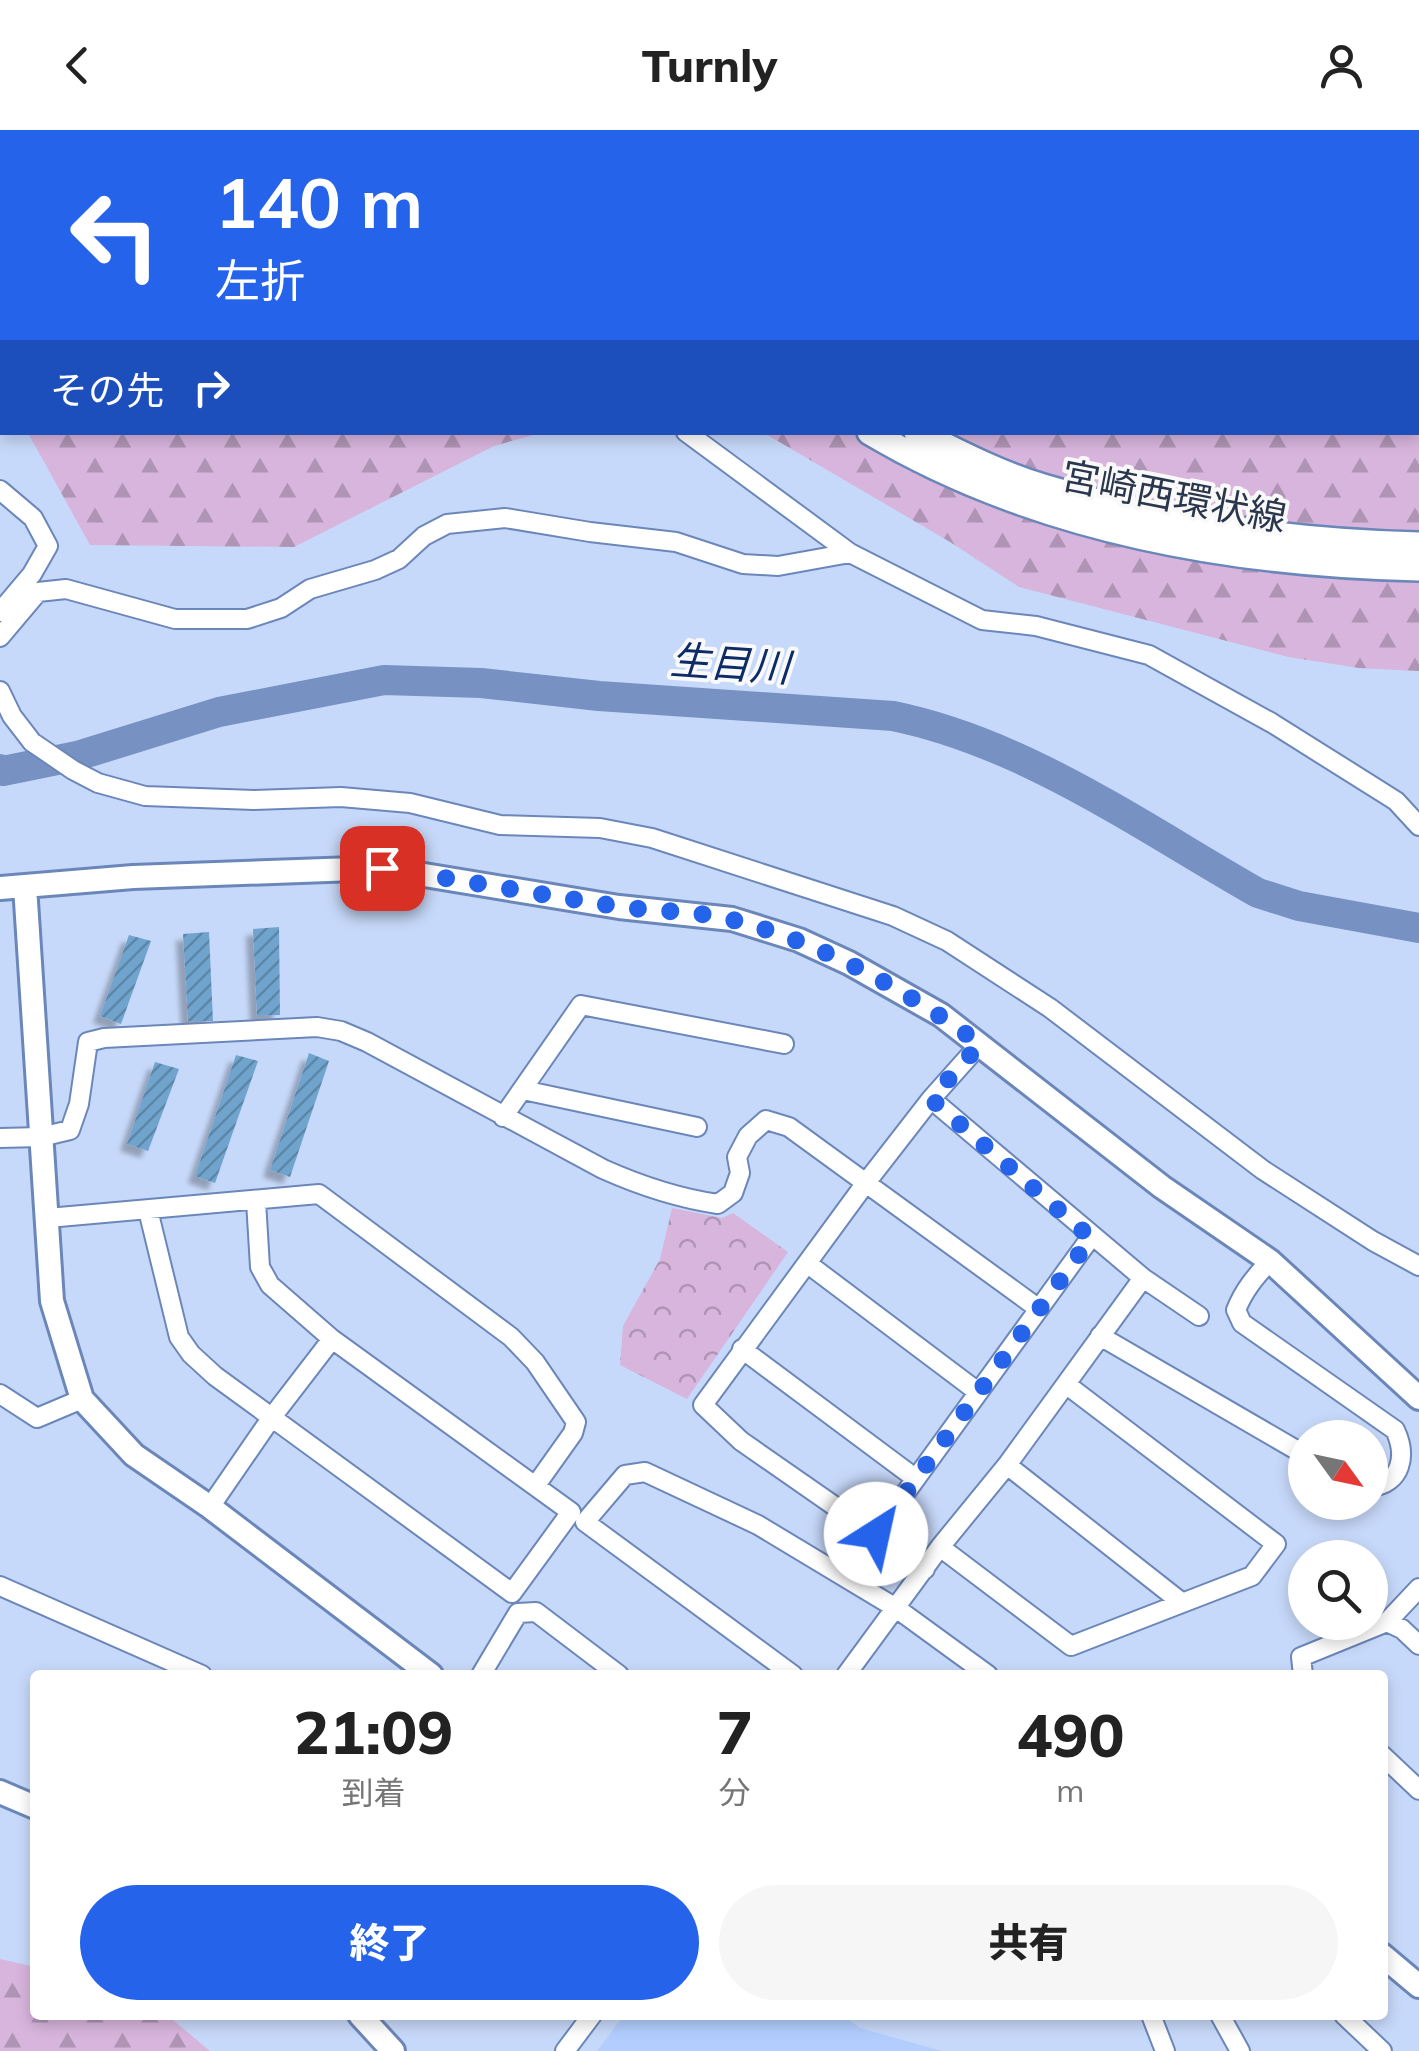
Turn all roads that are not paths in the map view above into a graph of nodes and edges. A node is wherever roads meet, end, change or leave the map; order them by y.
1 (690, 435) edge
2 (876, 435) edge
3 (924, 435) edge
4 (0, 490) edge
5 (1419, 545) edge
6 (850, 553) junction
7 (1419, 568) edge
8 (0, 612) edge
9 (0, 637) edge
10 (0, 691) edge
11 (1419, 826) edge
12 (25, 886) junction
13 (0, 888) edge
14 (784, 1044) dead end
15 (980, 1044) junction
16 (523, 1090) junction
17 (931, 1099) junction
18 (503, 1117) junction
19 (697, 1128) dead end
20 (41, 1137) junction
21 (0, 1138) edge
22 (865, 1184) junction
23 (256, 1201) junction
24 (148, 1210) junction
25 (48, 1218) junction
26 (1091, 1238) junction
27 (1270, 1261) junction
28 (808, 1264) junction
29 (1419, 1266) edge
30 (1143, 1278) junction
31 (1039, 1309) junction
32 (1198, 1316) dead end
33 (1100, 1336) junction
34 (332, 1339) junction
35 (742, 1349) junction
36 (1067, 1385) junction
37 (978, 1392) junction
38 (0, 1394) edge
39 (1419, 1398) edge
40 (82, 1399) junction
41 (272, 1416) junction
42 (1380, 1420) edge
43 (1388, 1425) edge
44 (1288, 1445) edge
45 (1007, 1465) junction
46 (915, 1478) junction
47 (1388, 1481) edge
48 (536, 1485) junction
49 (210, 1507) junction
50 (876, 1534) junction
51 (940, 1548) junction
52 (925, 1569) junction
53 (0, 1586) edge
54 (1419, 1588) edge
55 (1181, 1602) junction
56 (896, 1608) junction
57 (1388, 1621) edge
58 (1388, 1622) edge
59 (1343, 1640) edge
60 (1419, 1645) edge
61 (191, 1670) edge
62 (424, 1670) edge
63 (484, 1670) edge
64 (612, 1670) edge
65 (786, 1670) edge
66 (850, 1670) edge
67 (981, 1670) edge
68 (1302, 1670) edge
69 (1388, 1761) edge
70 (1419, 1790) edge
71 (0, 1792) edge
72 (30, 1804) edge
73 (1388, 1960) edge
74 (1419, 1986) edge
75 (365, 2020) edge
76 (588, 2020) edge
77 (1152, 2020) edge
78 (1223, 2020) edge
79 (1349, 2020) edge
80 (393, 2051) edge
81 (565, 2051) edge
82 (1165, 2051) edge
83 (1240, 2051) edge
84 (1382, 2051) edge

1 - 6 street
2 - 7 main road, 宮崎西環状線
3 - 5 main road, 宮崎西環状線
4 - 8 street
6 - 9 street
6 - 11 street
10 - 29 street
12 - 13 street
12 - 15 street
12 - 20 street
14 - 16 street
15 - 17 street
15 - 27 street
16 - 18 street
16 - 19 street
17 - 22 street
17 - 26 street
18 - 20 street
18 - 22 street
20 - 21 street
20 - 25 street
22 - 28 street
22 - 31 street
23 - 24 street
23 - 34 street
23 - 48 street
24 - 25 street
24 - 41 street
25 - 40 street
26 - 30 street
26 - 31 street
27 - 39 street
27 - 42 street
28 - 35 street
28 - 37 street
30 - 32 street
30 - 33 street
31 - 37 street
33 - 36 street
33 - 44 street
34 - 41 street
34 - 48 street
35 - 46 street
35 - 50 street
36 - 45 street
36 - 55 street
37 - 46 street
38 - 40 street
40 - 49 street
41 - 48 street
41 - 49 street
43 - 47 street
45 - 51 street
45 - 55 street
46 - 50 street
49 - 62 street
50 - 52 street
51 - 52 street
51 - 55 street
52 - 56 street
53 - 61 street
54 - 57 street
56 - 65 street
56 - 66 street
56 - 67 street
58 - 60 street
59 - 68 street
63 - 64 street
69 - 70 street
71 - 72 street
73 - 74 street
75 - 80 street
76 - 81 street
77 - 82 street
78 - 83 street
79 - 84 street

